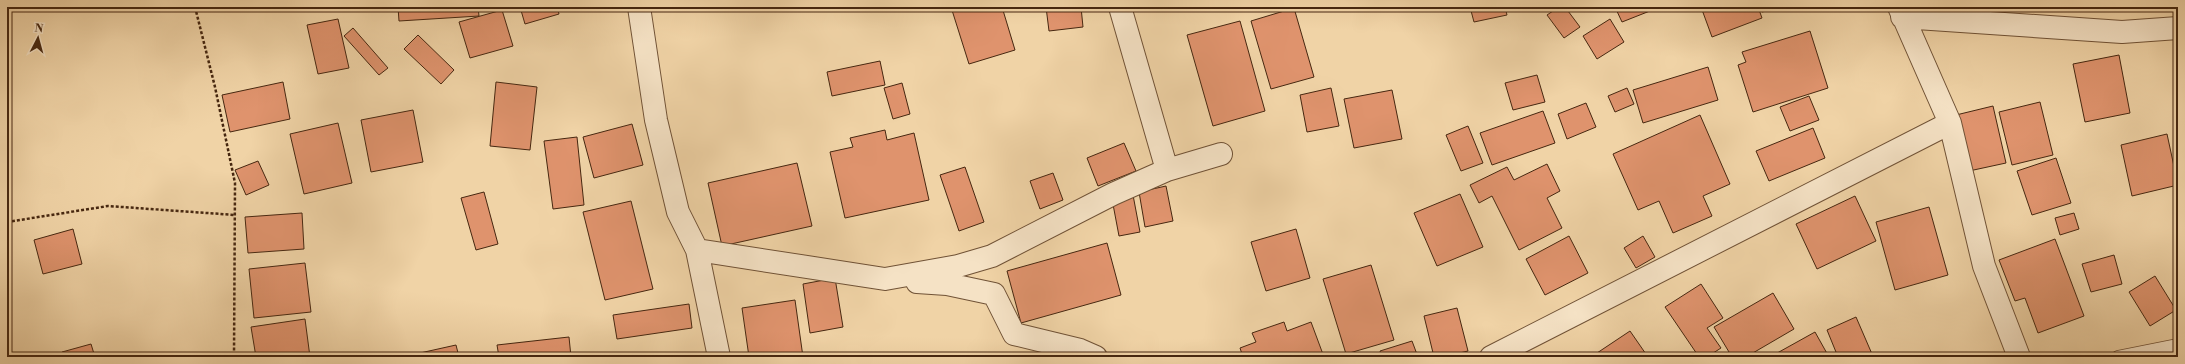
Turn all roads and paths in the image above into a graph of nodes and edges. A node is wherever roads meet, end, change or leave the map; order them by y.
1 (195, 7) edge
2 (639, 7) edge
3 (1120, 7) edge
4 (1901, 12) edge
5 (2178, 28) edge
6 (1950, 123) junction
7 (1221, 154) dead end
8 (1166, 170) junction
9 (235, 215) junction
10 (7, 222) edge
11 (697, 250) junction
12 (886, 279) junction
13 (2178, 345) edge
14 (234, 357) edge
15 (719, 357) edge
16 (1096, 357) edge
17 (1491, 357) edge
18 (2019, 357) edge
19 (2118, 357) edge

1 - 9 path
2 - 11 street
3 - 8 street
4 - 5 street
4 - 6 street
6 - 17 street
6 - 18 street
7 - 8 street
8 - 12 street
9 - 10 path
9 - 14 path
11 - 12 street
11 - 15 street
12 - 16 street
13 - 19 lane

